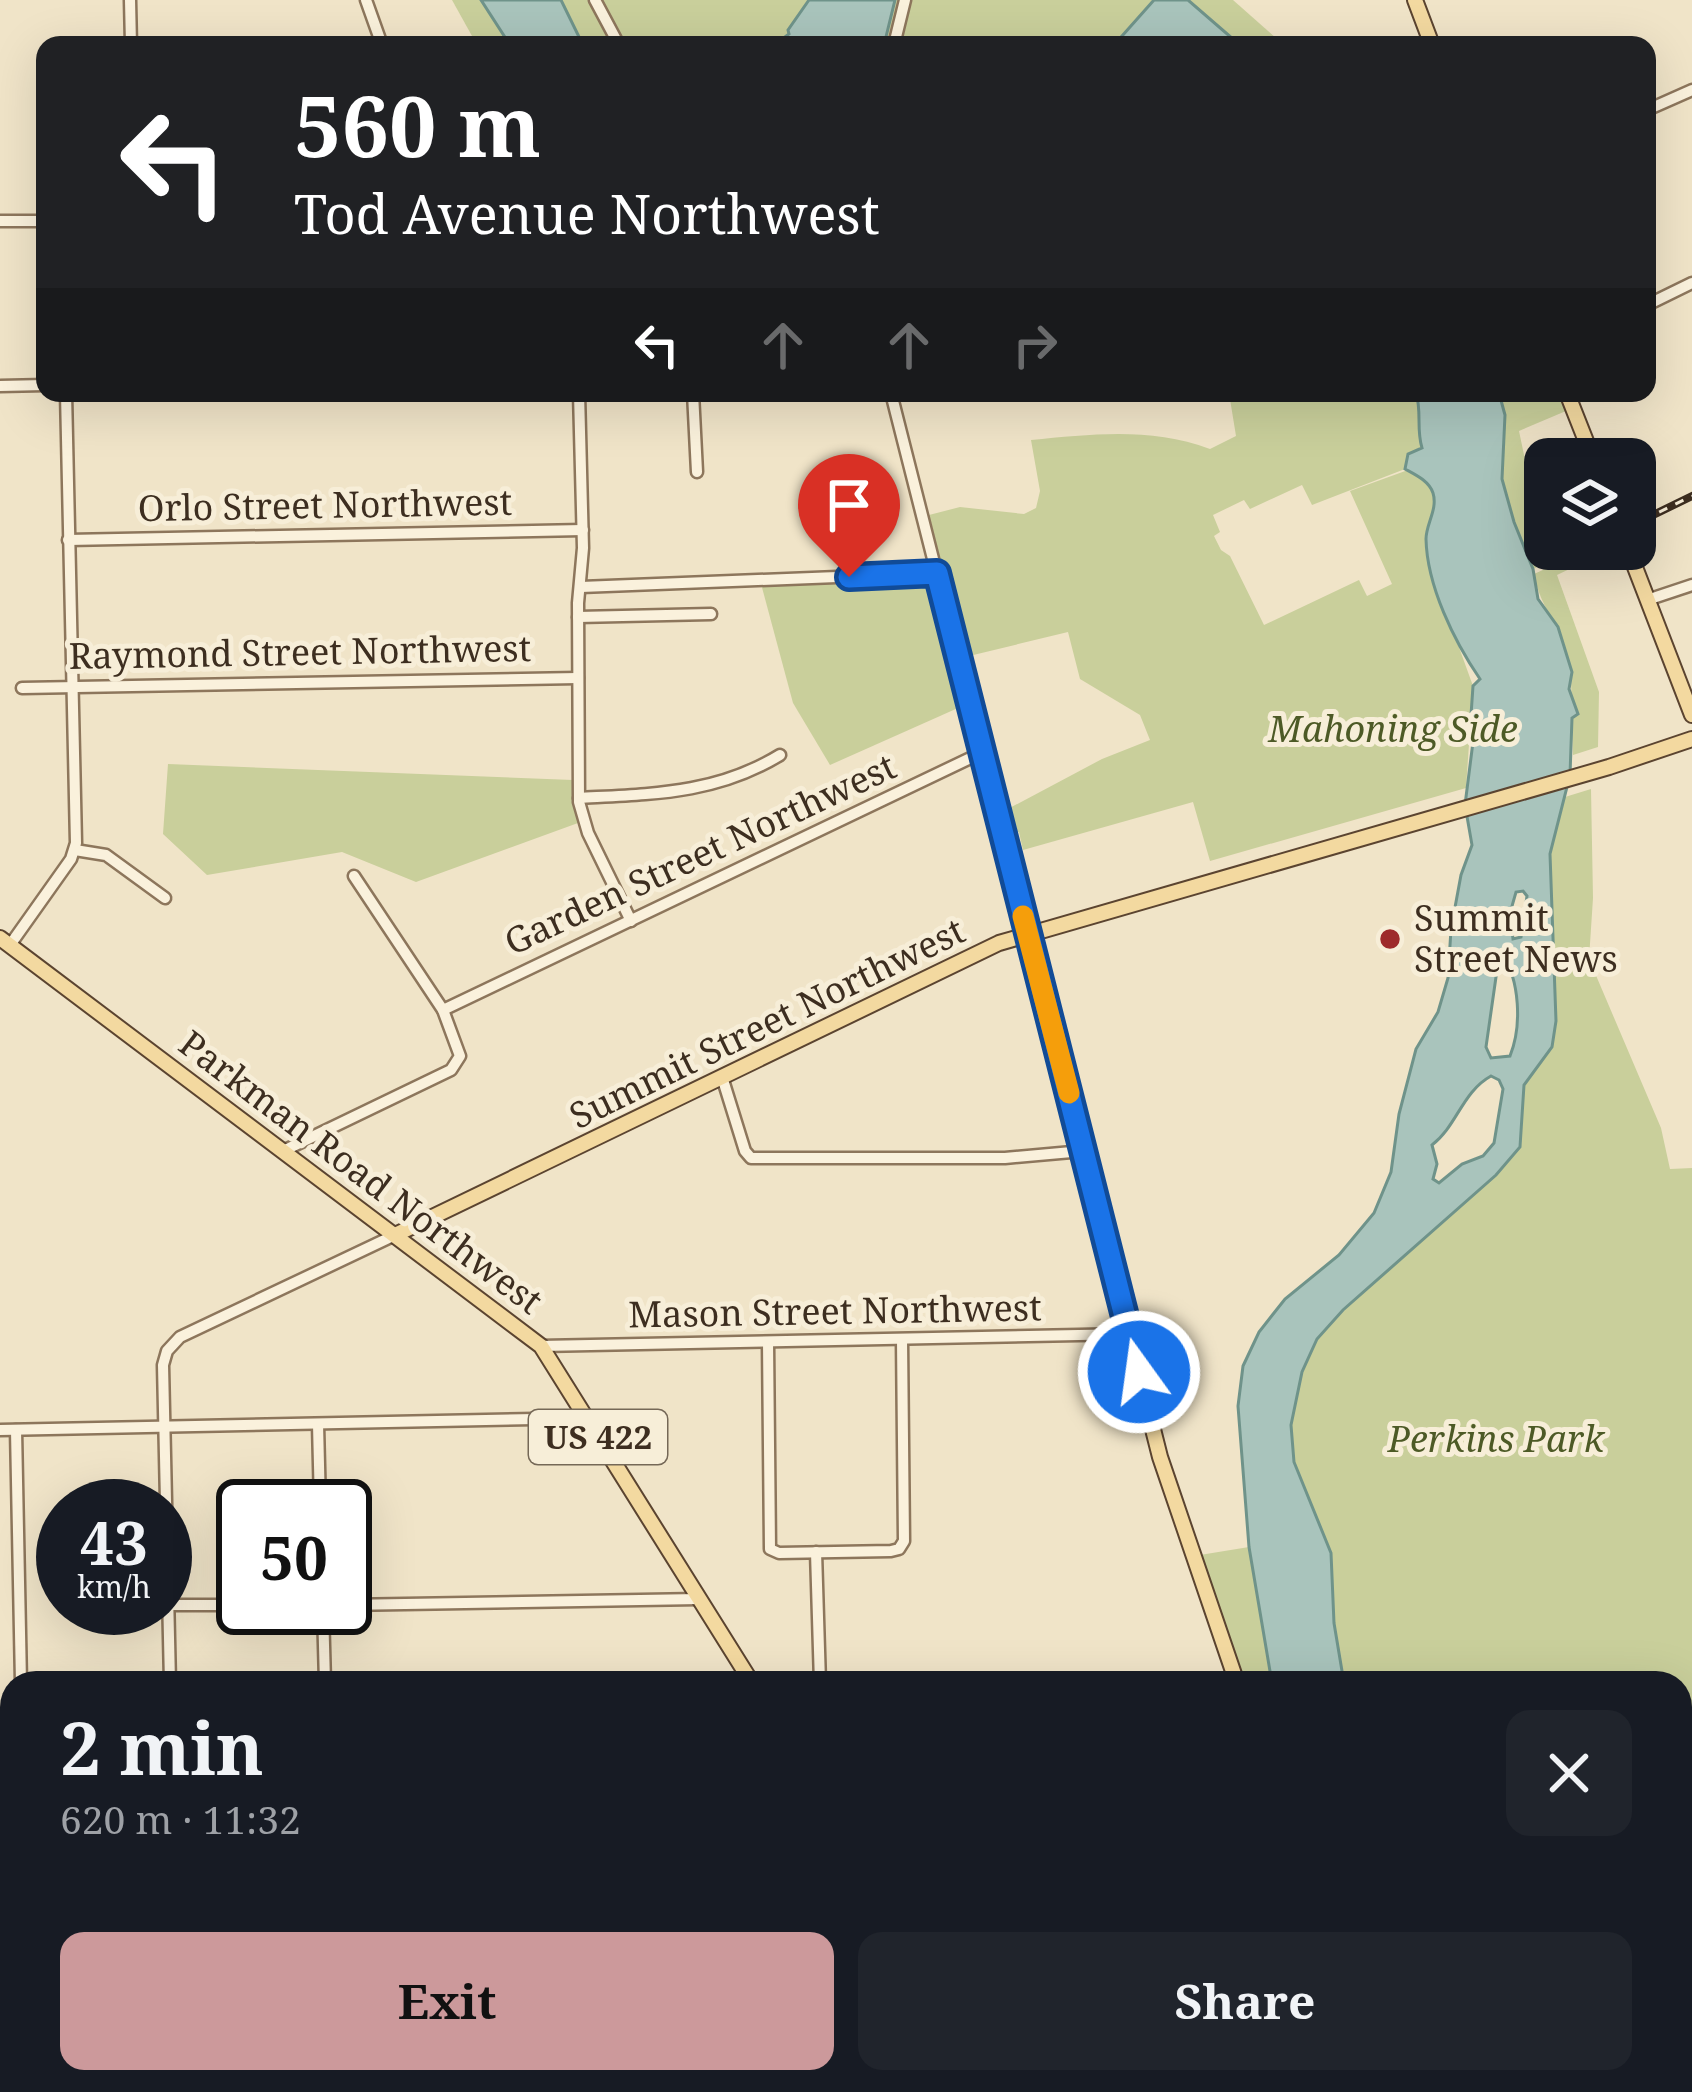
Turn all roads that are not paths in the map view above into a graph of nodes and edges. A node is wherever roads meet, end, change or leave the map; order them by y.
1 (130, 0) edge
2 (367, 0) edge
3 (595, 0) edge
4 (905, 0) edge
5 (1414, 0) edge
6 (131, 36) edge
7 (379, 36) edge
8 (614, 36) edge
9 (896, 36) edge
10 (1428, 36) edge
11 (1692, 90) edge
12 (1656, 106) edge
13 (0, 221) edge
14 (36, 221) edge
15 (1692, 284) edge
16 (1656, 301) edge
17 (36, 385) edge
18 (0, 386) edge
19 (66, 402) edge
20 (579, 402) edge
21 (693, 402) edge
22 (894, 402) edge
23 (1571, 402) edge
24 (1585, 438) edge
25 (697, 472) dead end
26 (583, 530) junction
27 (68, 540) junction
28 (1636, 570) edge
29 (937, 573) junction
30 (1692, 584) edge
31 (581, 586) junction
32 (1647, 600) junction
33 (711, 614) dead end
34 (578, 617) junction
35 (578, 678) junction
36 (73, 686) junction
37 (22, 688) dead end
38 (1692, 715) edge
39 (1692, 739) edge
40 (983, 752) junction
41 (780, 754) dead end
42 (579, 798) junction
43 (75, 850) junction
44 (353, 876) dead end
45 (165, 898) dead end
46 (631, 921) junction
47 (1028, 934) junction
48 (5, 941) edge
49 (443, 1010) junction
50 (723, 1080) junction
51 (283, 1151) junction
52 (1083, 1151) junction
53 (395, 1235) junction
54 (1129, 1334) junction
55 (902, 1340) junction
56 (768, 1342) junction
57 (541, 1346) junction
58 (586, 1418) junction
59 (318, 1424) junction
60 (164, 1426) junction
61 (0, 1430) edge
62 (16, 1430) junction
63 (165, 1479) edge
64 (319, 1479) edge
65 (816, 1552) junction
66 (698, 1598) junction
67 (372, 1604) edge
68 (169, 1635) edge
69 (324, 1635) edge
70 (21, 1671) edge
71 (170, 1671) edge
72 (325, 1671) edge
73 (744, 1671) edge
74 (820, 1671) edge
75 (1233, 1671) edge

1 - 6 street
2 - 7 street
3 - 8 street
4 - 9 street
5 - 10 main road
11 - 12 street
13 - 14 street
15 - 16 street
17 - 18 street
19 - 27 street
20 - 26 street
21 - 25 street
22 - 29 street
23 - 24 main road
26 - 27 street, Orlo Street Northwest
26 - 31 street
27 - 36 street
28 - 32 main road
29 - 31 street
29 - 40 street
30 - 32 street
31 - 34 street
32 - 38 main road
33 - 34 street
34 - 35 street
35 - 36 street, Raymond Street Northwest
35 - 42 street
36 - 37 street, Raymond Street Northwest
36 - 43 street
39 - 47 main road, Summit Street Northwest
40 - 46 street, Garden Street Northwest
40 - 47 street
41 - 42 street
42 - 46 street
43 - 45 street
43 - 48 street
44 - 49 street
46 - 49 street, Garden Street Northwest
47 - 50 main road, Summit Street Northwest
47 - 52 main road
48 - 51 main road, Parkman Road Northwest / US 422
49 - 51 street
50 - 52 street
50 - 53 main road, Summit Street Northwest
51 - 53 main road, Parkman Road Northwest / US 422
52 - 54 main road
53 - 57 main road, Parkman Road Northwest / US 422
53 - 60 street, Summit Street Northwest
54 - 55 street, Mason Street Northwest
54 - 75 main road
55 - 56 street, Mason Street Northwest
55 - 65 street
56 - 57 street, Mason Street Northwest
56 - 65 street
57 - 58 main road, Parkman Road Northwest / US 422
58 - 59 street
58 - 66 main road, Parkman Road Northwest / US 422
59 - 60 street
59 - 64 street
60 - 62 street
60 - 63 street
61 - 62 street
62 - 70 street
65 - 74 street
66 - 67 street
66 - 73 main road, Parkman Road Northwest / US 422
68 - 71 street
69 - 72 street

